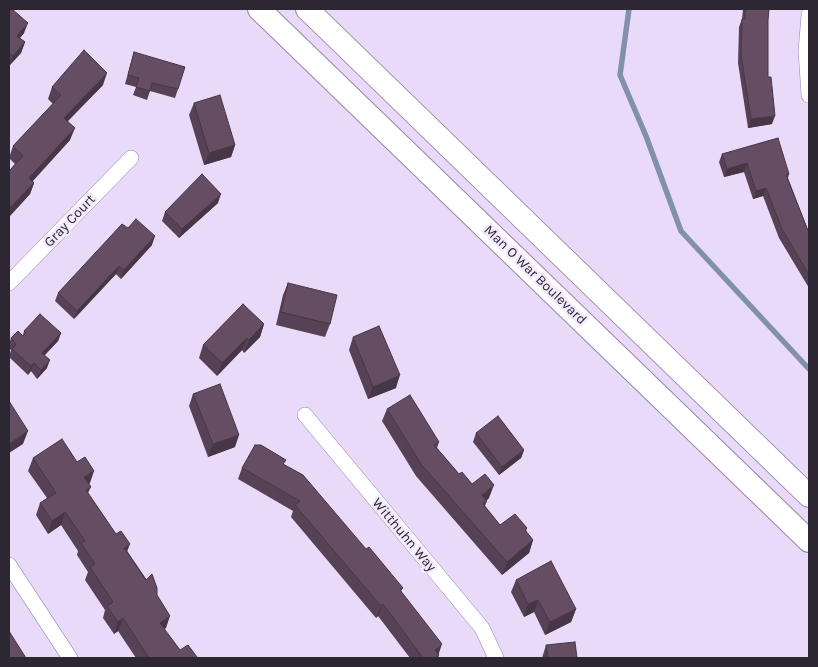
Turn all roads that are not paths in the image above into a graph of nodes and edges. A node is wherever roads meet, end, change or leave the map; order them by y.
1 (259, 9) edge
2 (307, 9) edge
3 (809, 14) edge
4 (809, 95) edge
5 (131, 158) dead end
6 (9, 283) edge
7 (305, 416) dead end
8 (809, 496) edge
9 (809, 541) edge
10 (9, 565) edge
11 (70, 658) edge
12 (496, 658) edge

1 - 9 main road, Man O War Boulevard
2 - 8 main road
3 - 4 street
5 - 6 street, Gray Court
7 - 12 street, Witthuhn Way
10 - 11 street

